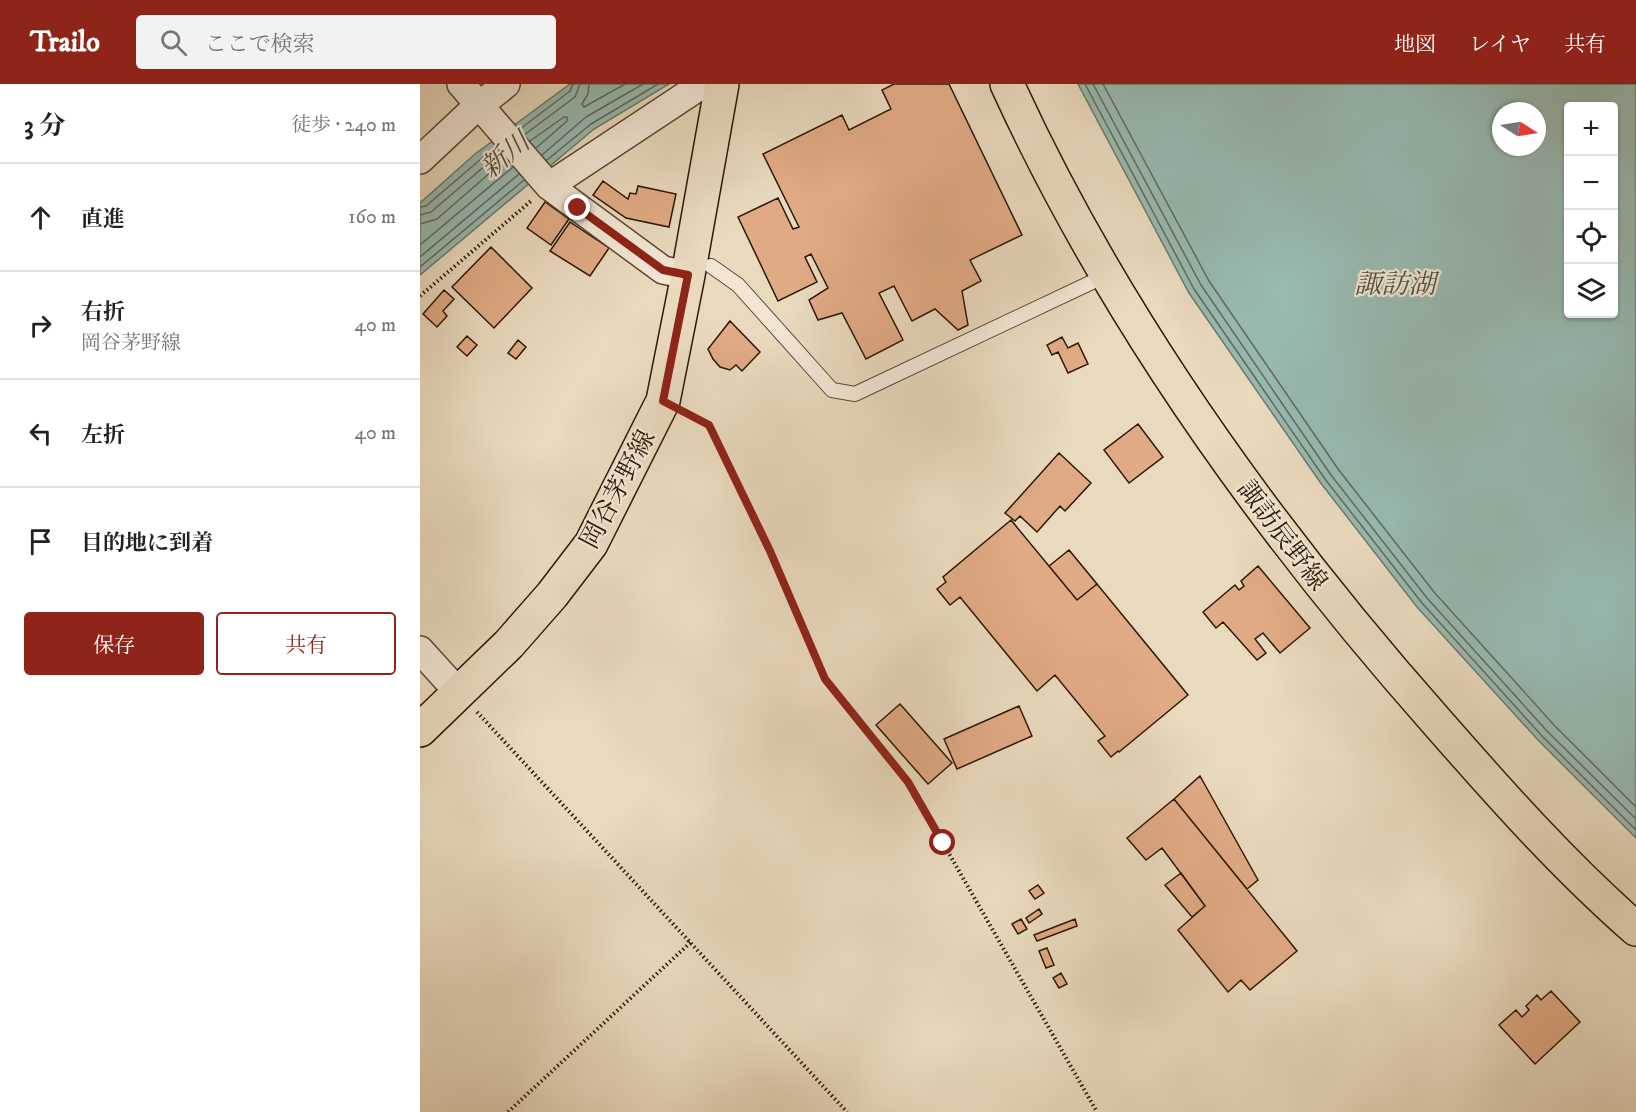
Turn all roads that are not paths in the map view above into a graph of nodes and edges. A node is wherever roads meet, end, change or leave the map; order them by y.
1 (461, 84) edge
2 (506, 84) edge
3 (704, 84) edge
4 (722, 84) edge
5 (1007, 84) edge
6 (483, 110) junction
7 (420, 160) edge
8 (544, 181) junction
9 (699, 270) junction
10 (1107, 274) junction
11 (420, 650) edge
12 (460, 693) junction
13 (420, 730) edge
14 (1636, 929) edge

1 - 6 street
2 - 6 street
3 - 8 street
4 - 9 main road, 岡谷茅野線
5 - 10 main road, 諏訪辰野線
6 - 7 street
6 - 8 street
8 - 9 street
9 - 10 lane
9 - 12 main road, 岡谷茅野線
10 - 14 main road, 諏訪辰野線
11 - 12 street
12 - 13 main road, 岡谷茅野線

